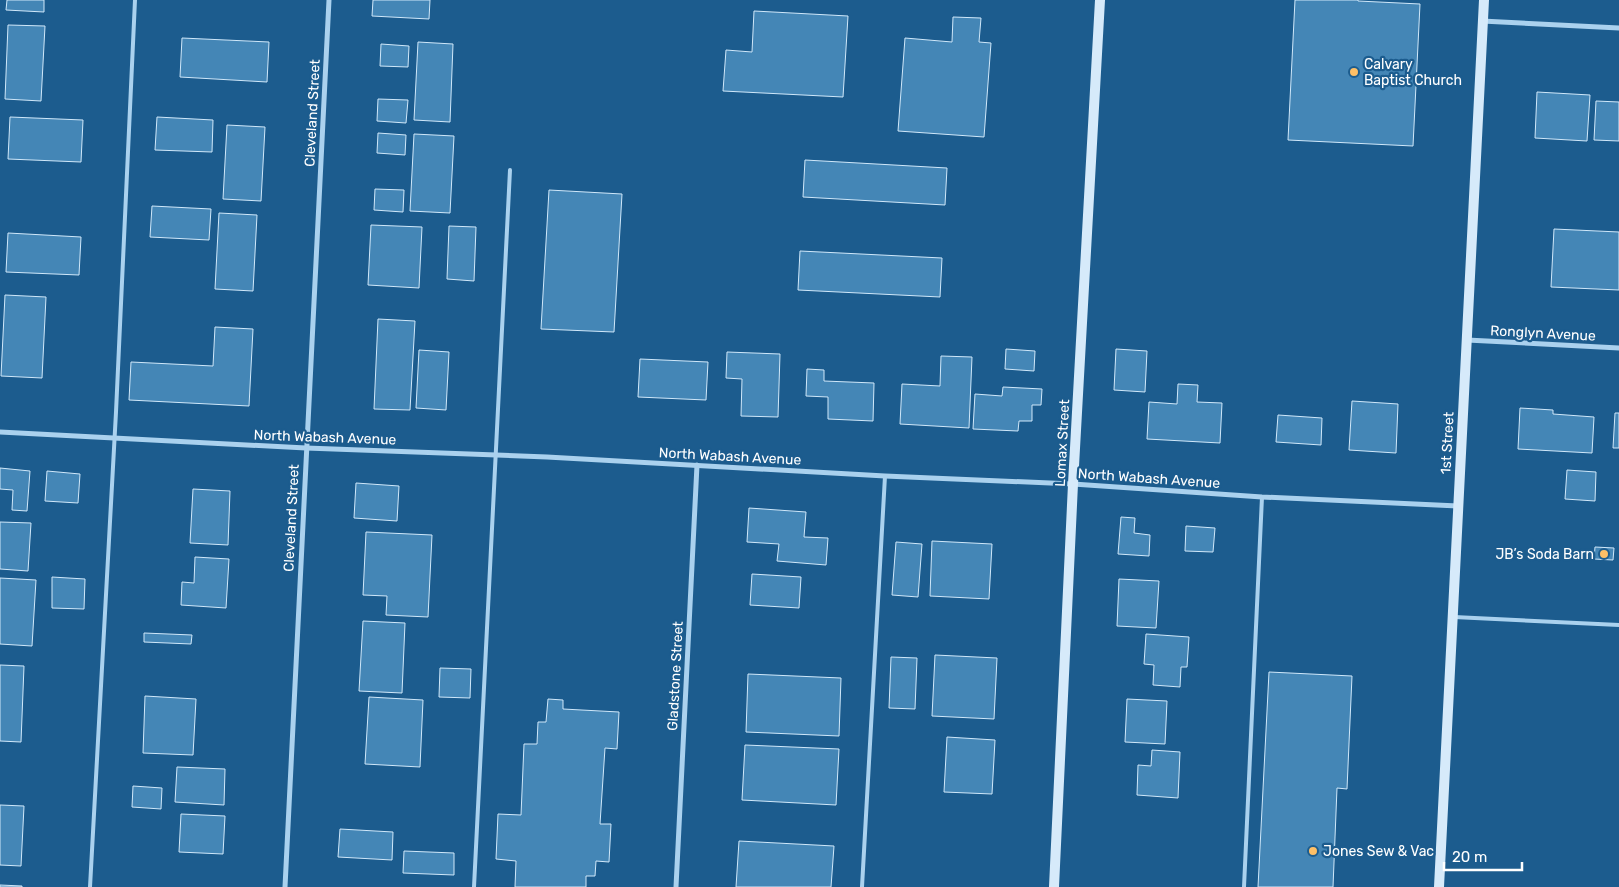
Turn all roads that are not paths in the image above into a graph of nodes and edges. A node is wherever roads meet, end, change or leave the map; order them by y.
1 (135, 0) edge
2 (329, 0) edge
3 (1100, 0) edge
4 (1484, 0) edge
5 (1482, 21) junction
6 (1619, 28) edge
7 (510, 170) dead end
8 (1466, 340) junction
9 (1619, 348) edge
10 (0, 432) edge
11 (115, 438) junction
12 (306, 448) junction
13 (495, 455) junction
14 (697, 465) junction
15 (886, 476) junction
16 (1073, 484) junction
17 (1262, 497) junction
18 (1458, 506) junction
19 (1452, 617) junction
20 (1619, 624) edge
21 (90, 887) edge
22 (285, 887) edge
23 (474, 887) edge
24 (676, 887) edge
25 (862, 887) edge
26 (1054, 887) edge
27 (1244, 887) edge
28 (1439, 887) edge

1 - 11 lane
2 - 12 street, Cleveland Street
3 - 16 main road, Lomax Street
4 - 5 main road, 1st Street
5 - 6 street
5 - 8 main road, 1st Street
7 - 13 lane
8 - 9 street, Ronglyn Avenue
8 - 18 main road, 1st Street
10 - 11 street, North Wabash Avenue
11 - 12 street, North Wabash Avenue
11 - 21 lane
12 - 13 street, North Wabash Avenue
12 - 22 street, Cleveland Street
13 - 14 street, North Wabash Avenue
13 - 23 lane
14 - 15 street, North Wabash Avenue
14 - 24 street, Gladstone Street
15 - 16 street, North Wabash Avenue
15 - 25 lane
16 - 17 street, North Wabash Avenue
16 - 26 main road, Lomax Street
17 - 18 street, North Wabash Avenue
17 - 27 lane
18 - 19 main road, 1st Street
19 - 20 lane
19 - 28 main road, 1st Street

